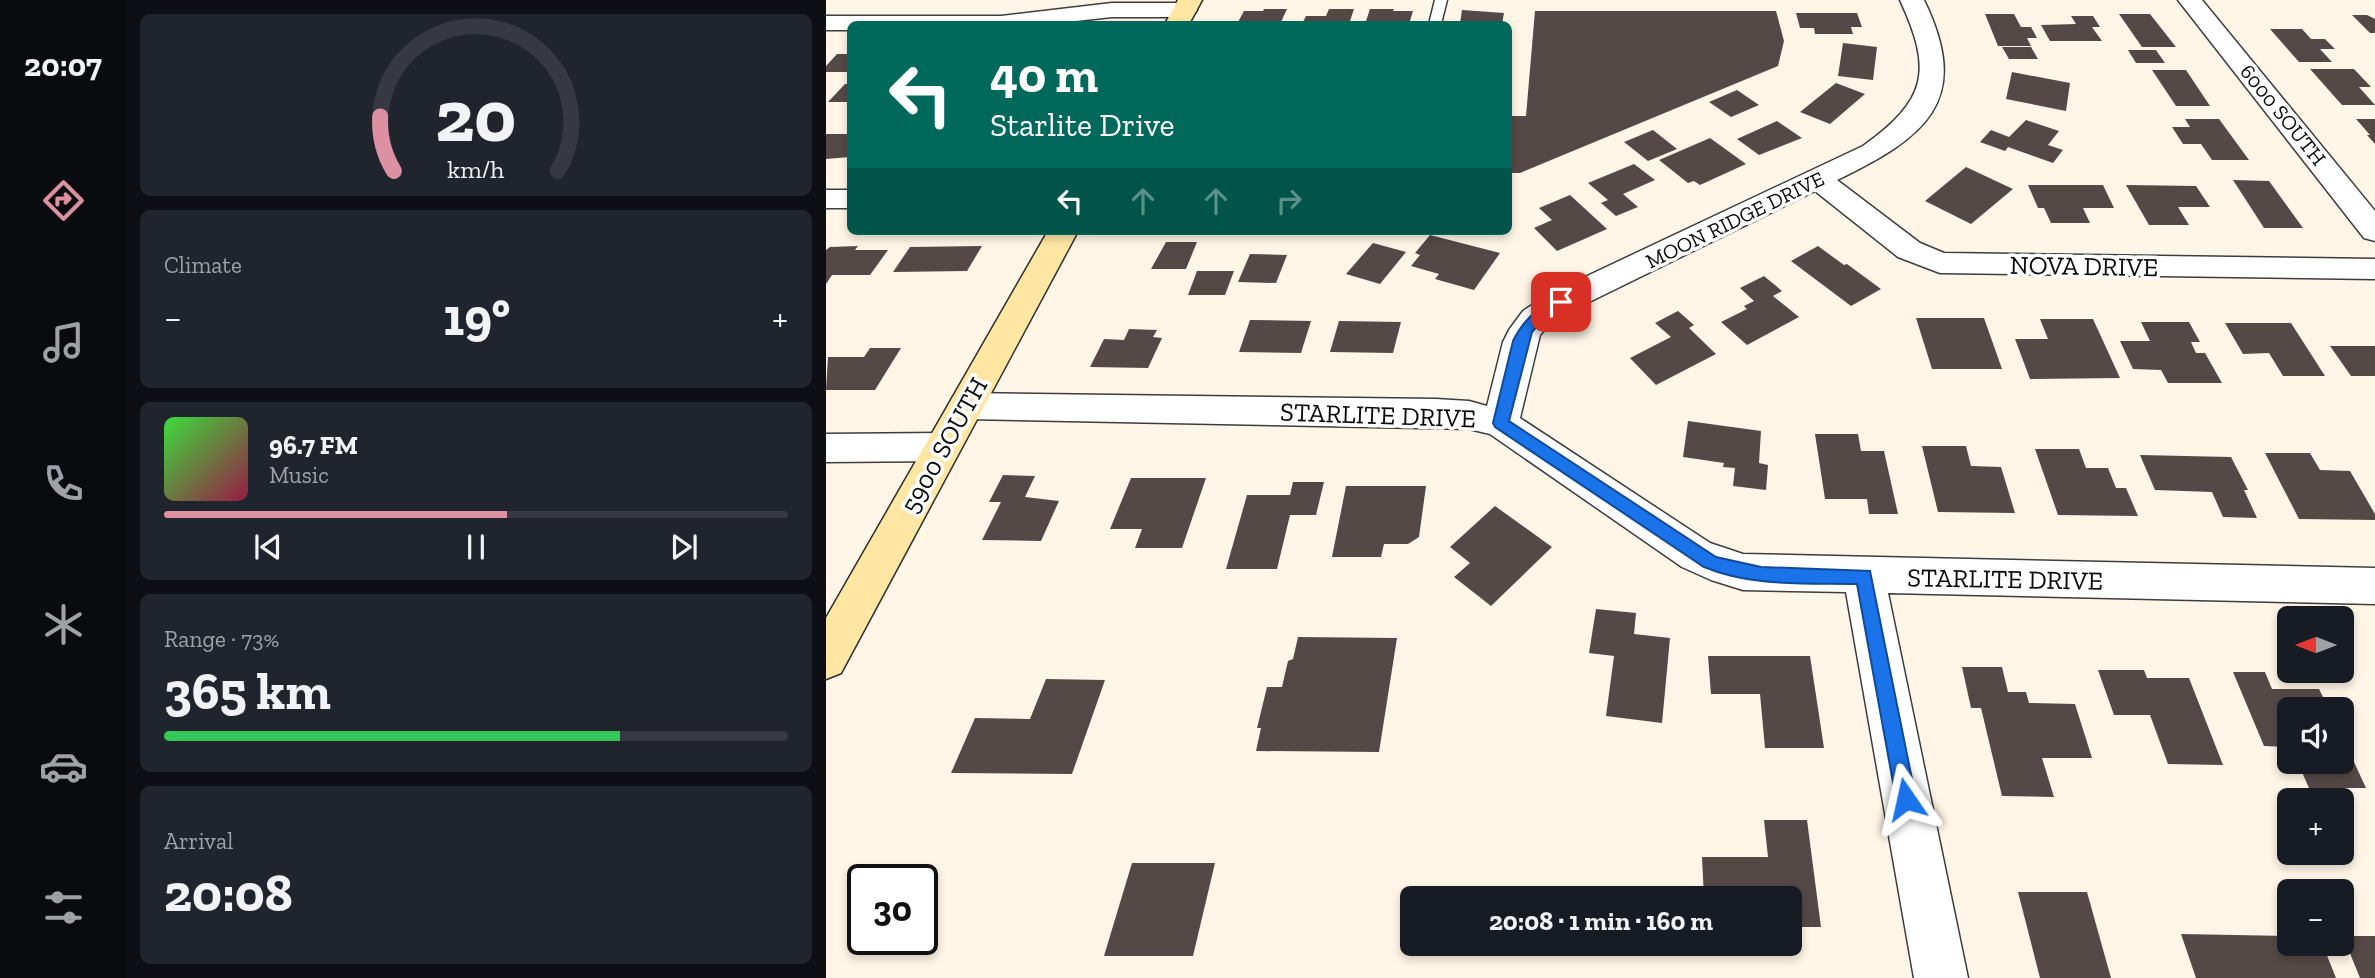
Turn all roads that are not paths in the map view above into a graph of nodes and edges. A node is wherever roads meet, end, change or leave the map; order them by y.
1 (1441, 0) edge
2 (1912, 0) edge
3 (2190, 0) edge
4 (1184, 11) edge
5 (1018, 21) edge
6 (1436, 21) edge
7 (826, 23) edge
8 (847, 23) edge
9 (1819, 180) junction
10 (826, 199) edge
11 (847, 199) edge
12 (2375, 231) edge
13 (1061, 235) edge
14 (2375, 270) edge
15 (966, 406) junction
16 (1501, 423) junction
17 (943, 447) junction
18 (826, 448) edge
19 (1864, 577) junction
20 (2375, 586) edge
21 (826, 659) edge
22 (1941, 978) edge

1 - 6 lane
2 - 9 street, MOON RIDGE DRIVE
3 - 12 street, 6000 SOUTH
4 - 5 street
7 - 8 street
9 - 14 street, NOVA DRIVE
9 - 16 street, MOON RIDGE DRIVE
10 - 11 street
13 - 15 street, 5900 SOUTH
15 - 16 street, STARLITE DRIVE
15 - 17 street, 5900 SOUTH
16 - 19 street, STARLITE DRIVE
17 - 18 street
17 - 21 street, 5900 SOUTH
19 - 20 street, STARLITE DRIVE
19 - 22 street

